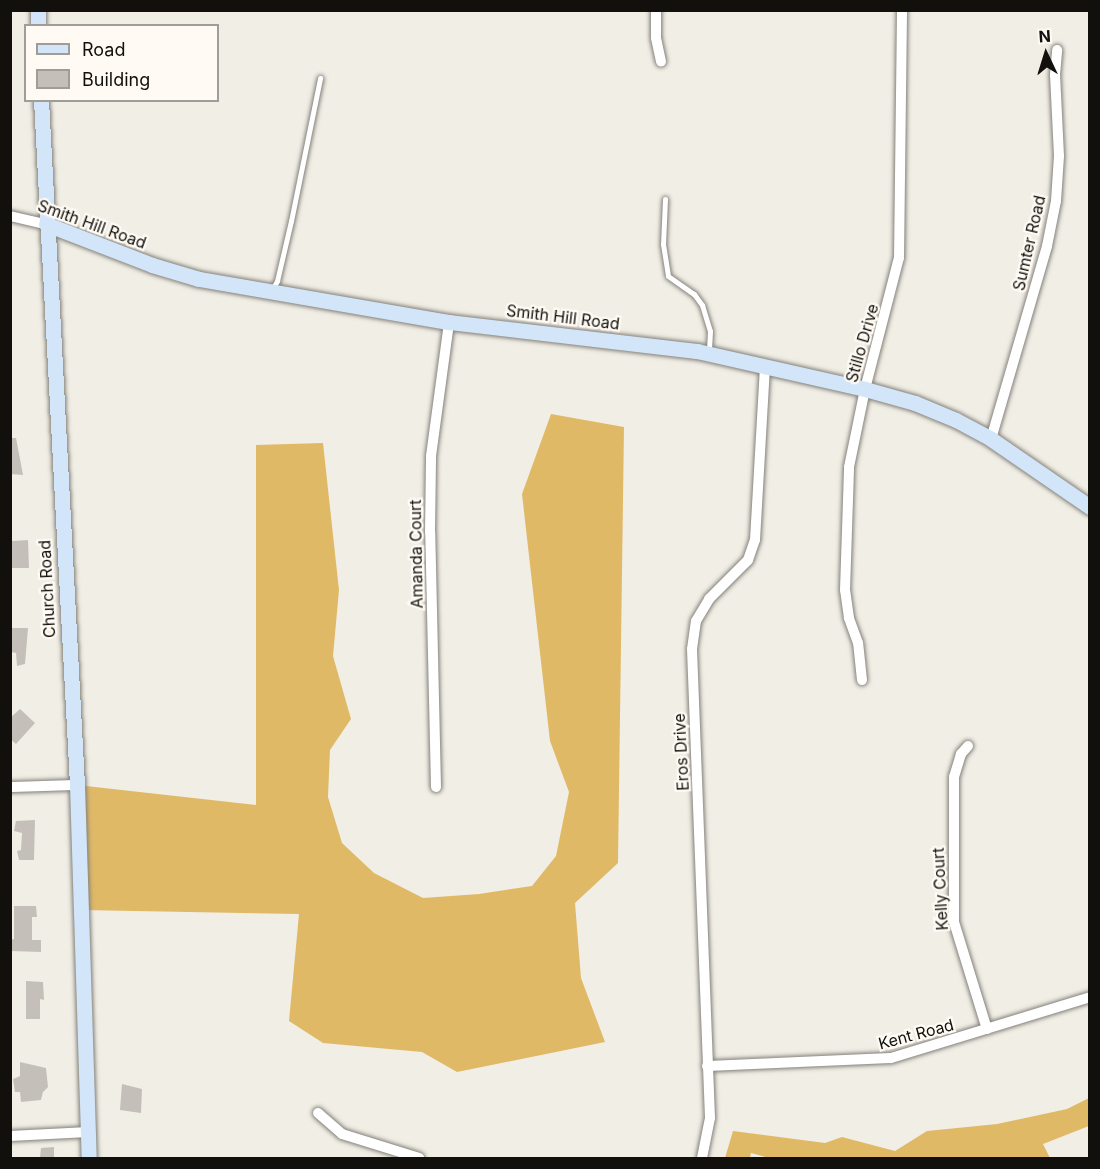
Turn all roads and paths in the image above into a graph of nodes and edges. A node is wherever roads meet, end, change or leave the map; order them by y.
1 (656, 10) edge
2 (902, 10) edge
3 (1057, 50) dead end
4 (661, 61) dead end
5 (320, 78) dead end
6 (41, 102) edge
7 (665, 199) dead end
8 (10, 216) edge
9 (46, 224) junction
10 (270, 292) junction
11 (449, 322) junction
12 (709, 353) junction
13 (765, 365) junction
14 (865, 389) junction
15 (991, 439) junction
16 (1089, 507) edge
17 (862, 680) dead end
18 (968, 746) dead end
19 (77, 785) junction
20 (10, 787) edge
21 (436, 787) dead end
22 (1089, 998) edge
23 (987, 1029) junction
24 (707, 1066) junction
25 (318, 1113) dead end
26 (88, 1131) junction
27 (10, 1136) edge
28 (89, 1158) edge
29 (419, 1158) edge
30 (702, 1158) edge

1 - 4 street
2 - 14 street, Stillo Drive
3 - 15 street, Sumter Road
5 - 10 lane
6 - 9 street, Church Road
7 - 12 lane
8 - 9 street, Smith Hill Road
9 - 10 street, Smith Hill Road
9 - 19 street, Church Road
10 - 11 street, Smith Hill Road
11 - 12 street, Smith Hill Road
11 - 21 street, Amanda Court
12 - 13 street, Smith Hill Road
13 - 14 street, Smith Hill Road
13 - 24 street, Eros Drive
14 - 15 street, Smith Hill Road
14 - 17 street, Stillo Drive
15 - 16 street, Smith Hill Road
18 - 23 street, Kelly Court
19 - 20 street
19 - 26 street, Church Road
22 - 23 street, Kent Road
23 - 24 street, Kent Road
24 - 30 street, Eros Drive
25 - 29 street
26 - 27 street
26 - 28 street, Church Road

